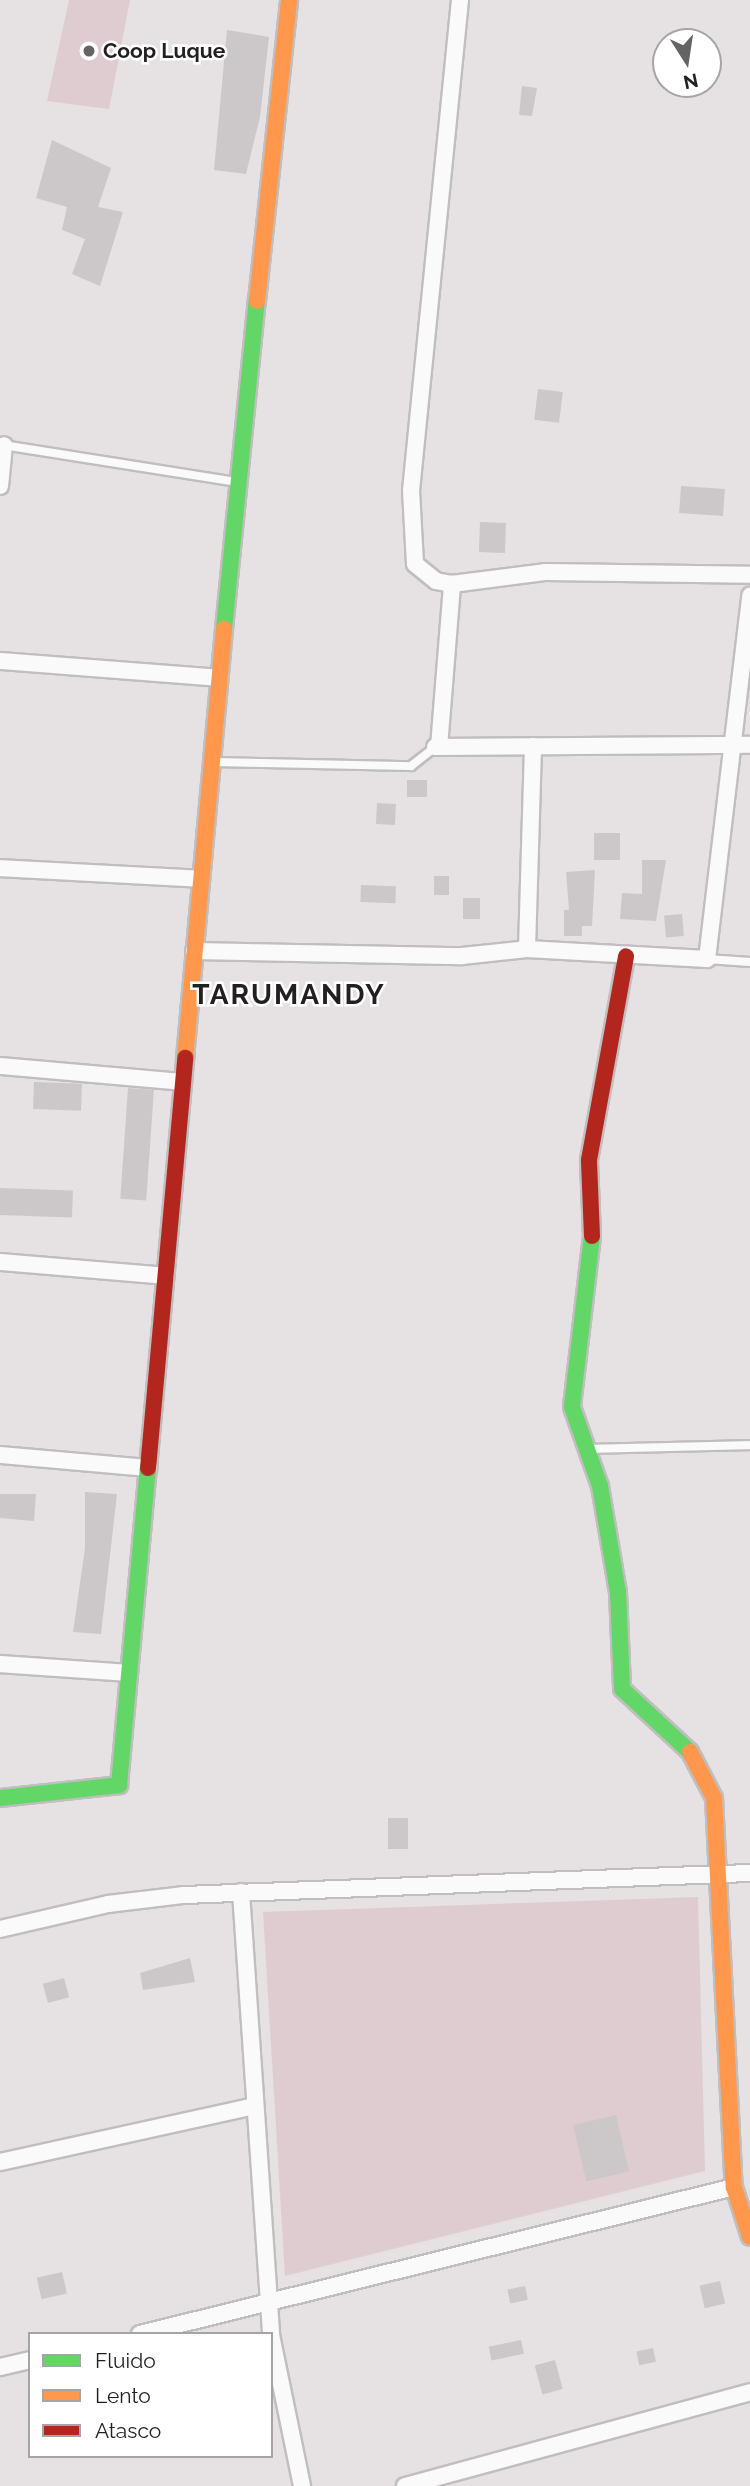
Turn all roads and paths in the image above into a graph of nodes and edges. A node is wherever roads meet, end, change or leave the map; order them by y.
1 (289, 0) edge
2 (460, 0) edge
3 (2, 445) edge
4 (237, 482) junction
5 (0, 486) edge
6 (750, 575) edge
7 (452, 584) junction
8 (750, 596) edge
9 (0, 661) edge
10 (219, 678) junction
11 (733, 745) junction
12 (750, 745) edge
13 (533, 746) junction
14 (437, 747) junction
15 (211, 761) junction
16 (0, 868) edge
17 (201, 879) junction
18 (527, 950) junction
19 (194, 951) junction
20 (625, 956) junction
21 (707, 960) junction
22 (750, 962) edge
23 (0, 1066) edge
24 (182, 1082) junction
25 (0, 1262) edge
26 (165, 1276) junction
27 (750, 1445) edge
28 (588, 1449) junction
29 (0, 1455) edge
30 (148, 1468) junction
31 (0, 1664) edge
32 (129, 1673) junction
33 (0, 1798) edge
34 (750, 1873) edge
35 (718, 1874) junction
36 (242, 1892) junction
37 (0, 1928) edge
38 (255, 2106) junction
39 (0, 2162) edge
40 (734, 2188) junction
41 (750, 2237) edge
42 (265, 2304) junction
43 (148, 2332) edge
44 (271, 2332) edge
45 (273, 2344) edge
46 (28, 2360) edge
47 (0, 2367) edge
48 (750, 2392) edge
49 (302, 2486) edge
50 (405, 2486) edge

1 - 4 street
2 - 7 street
3 - 4 lane
3 - 5 street
4 - 10 street
6 - 7 street
7 - 14 street
8 - 11 street
9 - 10 street
10 - 15 street
11 - 12 street
11 - 13 street
11 - 21 street
13 - 14 street
13 - 18 street
14 - 15 lane
15 - 17 street
16 - 17 street
17 - 19 street
18 - 19 street
18 - 20 street
19 - 24 street
20 - 21 street
20 - 28 street
21 - 22 lane
23 - 24 street
24 - 26 street
25 - 26 street
26 - 30 street
27 - 28 lane
28 - 35 street
29 - 30 street
30 - 32 street
31 - 32 street
32 - 33 street
34 - 35 street
35 - 36 street
35 - 40 street
36 - 37 street
36 - 38 street
38 - 39 street
38 - 42 street
40 - 41 street
40 - 42 street
42 - 43 street
42 - 44 street
45 - 49 street
46 - 47 street
48 - 50 street

